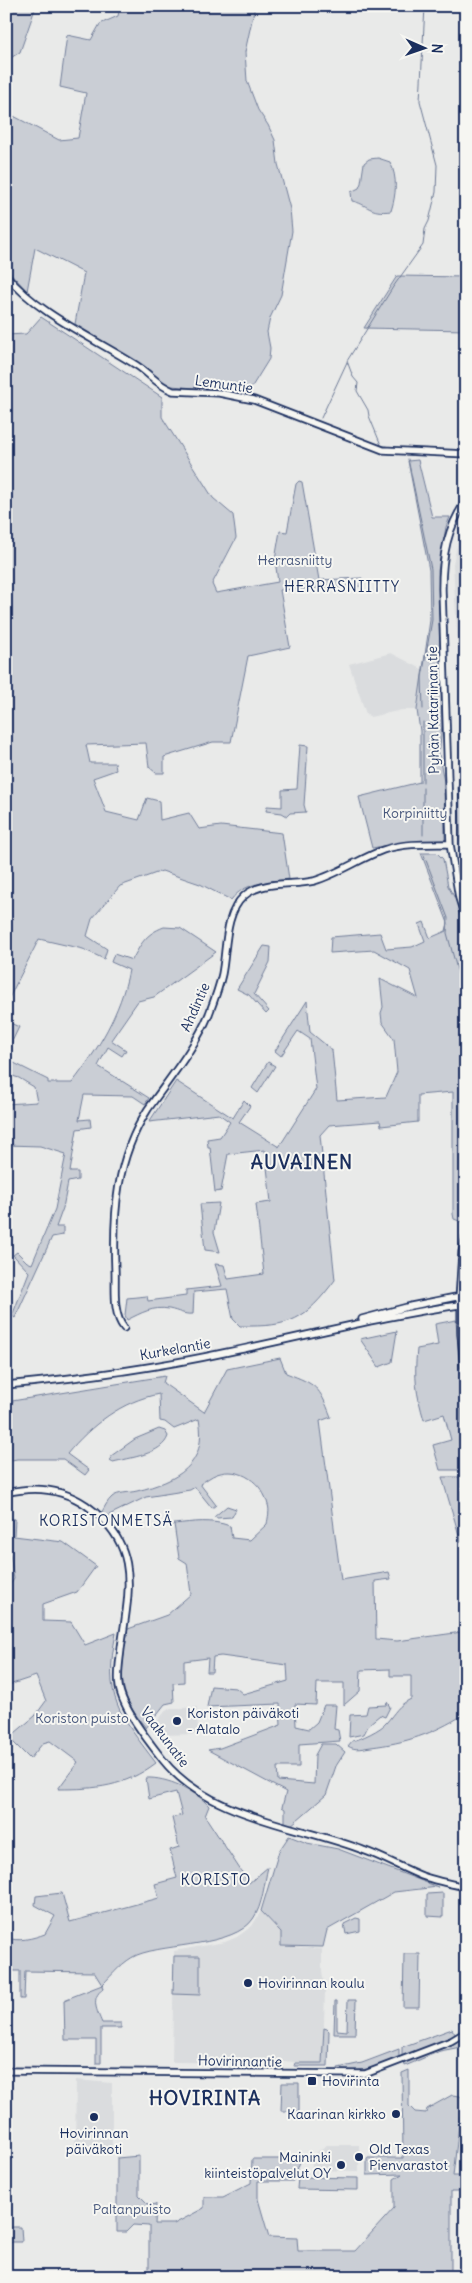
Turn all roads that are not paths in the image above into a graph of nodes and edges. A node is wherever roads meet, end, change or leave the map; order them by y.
1 (6, 275) edge
2 (466, 454) edge
3 (466, 501) edge
4 (450, 844) junction
5 (466, 921) edge
6 (466, 1237) edge
7 (463, 1296) edge
8 (463, 1304) edge
9 (346, 1325) junction
10 (124, 1328) dead end
11 (466, 1348) edge
12 (464, 1366) junction
13 (6, 1385) edge
14 (466, 1453) edge
15 (6, 1493) edge
16 (466, 1887) edge
17 (466, 2032) edge
18 (6, 2071) edge

1 - 2 street, Lemuntie
3 - 4 street, Pyhän Katariinan tie
4 - 5 street, Pyhän Katariinan tie
4 - 10 street, Ahdintie
6 - 7 street
7 - 8 street
7 - 9 street, Kurkelantie
8 - 9 street, Kurkelantie
8 - 12 street
9 - 13 street, Kurkelantie
11 - 12 street
12 - 14 street
15 - 16 street, Vaakunatie
17 - 18 street, Hovirinnantie

